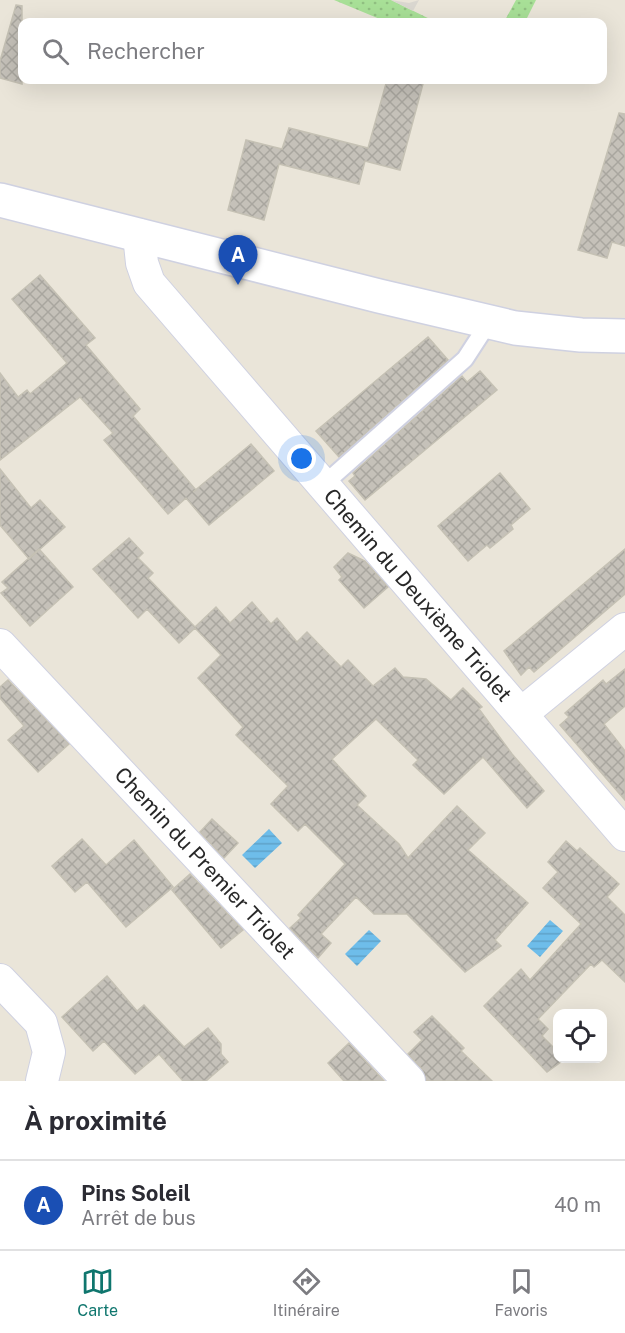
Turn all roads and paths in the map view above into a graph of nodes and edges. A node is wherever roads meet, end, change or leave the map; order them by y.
1 (0, 200) edge
2 (139, 235) junction
3 (489, 322) junction
4 (625, 336) edge
5 (323, 485) junction
6 (625, 629) edge
7 (0, 645) edge
8 (521, 714) junction
9 (625, 835) edge
10 (0, 980) edge
11 (42, 1081) edge
12 (409, 1081) edge

1 - 2 street
2 - 3 street
2 - 5 street, Chemin du Deuxième Triolet
3 - 4 street
3 - 5 lane
5 - 8 street, Chemin du Deuxième Triolet
6 - 8 street
7 - 12 street, Chemin du Premier Triolet
8 - 9 street, Chemin du Deuxième Triolet
10 - 11 street

